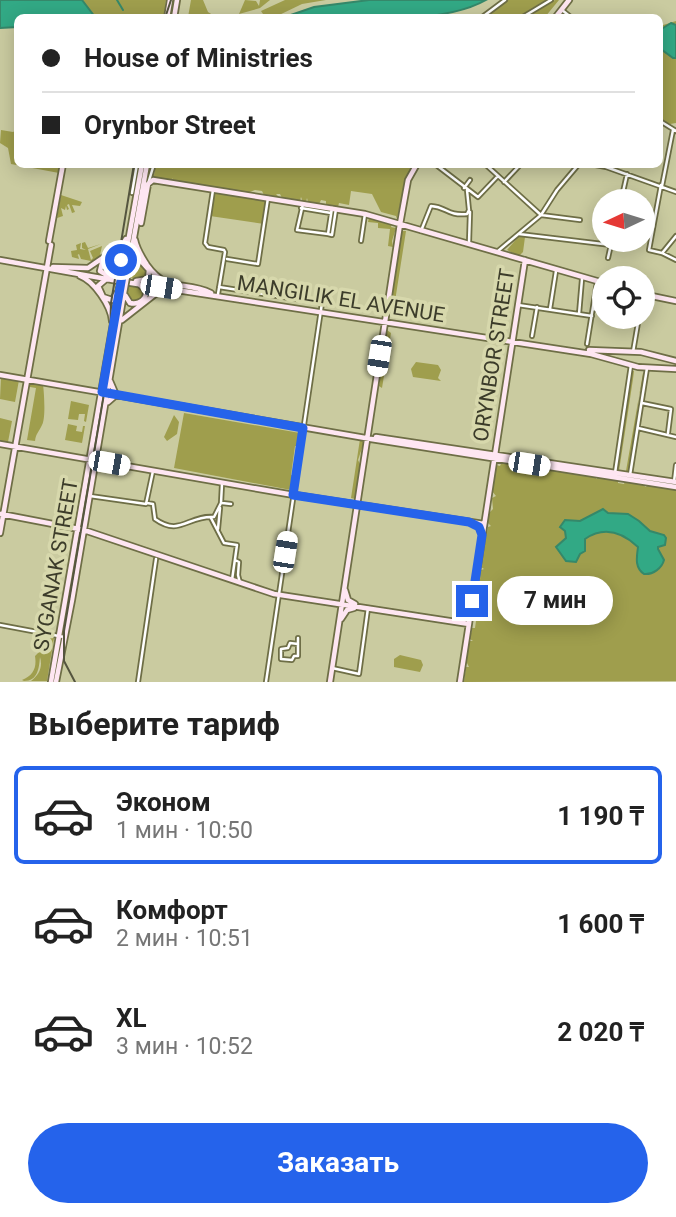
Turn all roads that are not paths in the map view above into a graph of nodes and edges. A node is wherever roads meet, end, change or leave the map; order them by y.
1 (505, 0) edge
2 (551, 0) edge
3 (569, 0) edge
4 (564, 11) junction
5 (486, 14) edge
6 (528, 14) edge
7 (560, 14) edge
8 (564, 14) edge
9 (567, 14) edge
10 (674, 128) edge
11 (663, 162) edge
12 (667, 163) junction
13 (63, 168) edge
14 (141, 168) edge
15 (142, 168) edge
16 (142, 168) edge
17 (153, 168) edge
18 (414, 168) edge
19 (440, 168) edge
20 (489, 168) edge
21 (517, 168) edge
22 (576, 168) edge
23 (605, 168) edge
24 (627, 174) junction
25 (498, 176) junction
26 (470, 180) dead end
27 (504, 182) junction
28 (148, 184) junction
29 (662, 186) junction
30 (466, 189) junction
31 (624, 189) edge
32 (213, 190) junction
33 (676, 192) edge
34 (132, 193) dead end
35 (473, 195) junction
36 (268, 198) junction
37 (467, 198) junction
38 (302, 206) junction
39 (333, 210) junction
40 (469, 210) junction
41 (365, 214) junction
42 (541, 215) junction
43 (655, 218) edge
44 (580, 220) dead end
45 (400, 224) junction
46 (136, 226) junction
47 (421, 231) junction
48 (519, 234) junction
49 (676, 236) edge
50 (132, 238) junction
51 (361, 241) dead end
52 (469, 243) junction
53 (592, 243) edge
54 (498, 251) junction
55 (609, 252) edge
56 (655, 252) edge
57 (662, 253) junction
58 (608, 258) dead end
59 (0, 259) edge
60 (227, 259) dead end
61 (525, 260) junction
62 (676, 260) edge
63 (48, 267) junction
64 (127, 269) junction
65 (556, 270) junction
66 (583, 277) junction
67 (110, 278) junction
68 (592, 280) edge
69 (136, 282) junction
70 (547, 287) dead end
71 (553, 288) junction
72 (122, 291) junction
73 (218, 291) junction
74 (211, 294) junction
75 (655, 297) edge
76 (253, 298) junction
77 (676, 301) edge
78 (518, 304) junction
79 (537, 307) junction
80 (322, 308) junction
81 (550, 309) junction
82 (579, 314) junction
83 (592, 316) joint
84 (118, 320) junction
85 (371, 320) junction
86 (385, 321) junction
87 (636, 329) edge
88 (514, 330) junction
89 (383, 333) junction
90 (112, 334) junction
91 (532, 336) dead end
92 (503, 339) junction
93 (512, 340) junction
94 (525, 342) junction
95 (587, 344) dead end
96 (113, 347) junction
97 (511, 351) junction
98 (631, 351) junction
99 (649, 354) junction
100 (676, 361) edge
101 (630, 366) junction
102 (649, 369) junction
103 (676, 369) edge
104 (0, 375) edge
105 (26, 379) junction
106 (110, 380) junction
107 (105, 393) junction
108 (116, 395) junction
109 (642, 403) junction
110 (106, 406) junction
111 (303, 428) junction
112 (638, 428) junction
113 (668, 433) junction
114 (367, 437) junction
115 (676, 437) edge
116 (0, 444) edge
117 (14, 446) junction
118 (495, 456) junction
119 (95, 457) junction
120 (109, 463) junction
121 (676, 465) edge
122 (95, 470) junction
123 (153, 470) junction
124 (616, 474) junction
125 (629, 477) junction
126 (223, 482) junction
127 (675, 484) edge
128 (358, 491) junction
129 (293, 495) junction
130 (90, 496) junction
131 (147, 503) junction
132 (221, 503) junction
133 (231, 504) dead end
134 (356, 504) junction
135 (371, 507) junction
136 (487, 508) junction
137 (2, 514) edge
138 (211, 517) junction
139 (354, 520) junction
140 (0, 521) edge
141 (469, 522) junction
142 (484, 524) junction
143 (81, 529) junction
144 (218, 529) junction
145 (0, 533) edge
146 (482, 535) junction
147 (156, 559) dead end
148 (235, 560) junction
149 (232, 580) junction
150 (240, 583) junction
151 (344, 585) junction
152 (278, 594) junction
153 (341, 604) junction
154 (472, 604) junction
155 (365, 608) junction
156 (452, 621) junction
157 (338, 623) junction
158 (469, 624) junction
159 (0, 625) edge
160 (467, 635) junction
161 (62, 636) junction
162 (298, 638) dead end
163 (298, 644) junction
164 (332, 668) junction
165 (53, 681) edge
166 (138, 681) edge
167 (266, 681) edge
168 (330, 681) edge
169 (460, 681) edge

1 - 5 street
2 - 6 street
3 - 4 main road
4 - 7 main road
4 - 8 street
4 - 9 street
10 - 12 street
11 - 12 street
12 - 29 street
13 - 63 main road
14 - 34 street
15 - 46 main road, SYGANAK STREET
16 - 46 main road, SYGANAK STREET
17 - 28 street
18 - 45 main road
19 - 30 street
20 - 25 street
21 - 27 street
22 - 42 street, ORYNBOR STREET
23 - 24 street
24 - 29 street
24 - 31 street
25 - 27 street
25 - 35 street
26 - 30 street
27 - 42 street
28 - 32 main road
28 - 46 main road, SYGANAK STREET
29 - 33 street
29 - 43 street
30 - 35 street
30 - 37 street
32 - 36 main road
32 - 73 street
35 - 37 street
36 - 38 main road
36 - 60 street
37 - 40 street
38 - 39 main road
38 - 39 street
39 - 41 main road
40 - 47 street
40 - 52 street
41 - 45 main road
41 - 51 street
42 - 44 street
42 - 48 street, ORYNBOR STREET
45 - 47 main road
45 - 86 main road
46 - 50 main road, SYGANAK STREET
46 - 63 main road
47 - 52 main road
48 - 53 street
48 - 54 street, ORYNBOR STREET
49 - 57 street
50 - 64 main road, SYGANAK STREET
50 - 64 main road, SYGANAK STREET
50 - 74 main road
52 - 54 main road
54 - 61 main road
55 - 58 street
56 - 57 street
57 - 62 street
59 - 63 main road, MANGILIK EL AVENUE
61 - 65 main road
61 - 78 main road, ORYNBOR STREET
63 - 67 main road, MANGILIK EL AVENUE
63 - 90 main road
63 - 105 main road
64 - 67 main road
64 - 69 main road
64 - 72 main road, SYGANAK STREET, bridge
65 - 66 main road
65 - 71 street
66 - 68 main road
66 - 82 street
67 - 69 main road, MANGILIK EL AVENUE
67 - 72 main road
69 - 72 main road
69 - 74 main road, MANGILIK EL AVENUE
70 - 71 street
71 - 81 street
72 - 84 main road, SYGANAK STREET
73 - 74 main road, MANGILIK EL AVENUE
73 - 76 main road, MANGILIK EL AVENUE
74 - 76 main road, MANGILIK EL AVENUE
74 - 84 main road
75 - 77 main road
76 - 80 main road, MANGILIK EL AVENUE
78 - 79 street
78 - 88 main road, ORYNBOR STREET
79 - 81 street
79 - 91 street
80 - 85 main road, MANGILIK EL AVENUE
80 - 86 main road, MANGILIK EL AVENUE
80 - 111 street
81 - 82 street
82 - 83 street
83 - 95 street
84 - 90 main road, SYGANAK STREET
84 - 96 main road, SYGANAK STREET
85 - 86 main road, MANGILIK EL AVENUE
85 - 89 main road
86 - 89 main road
86 - 92 main road, MANGILIK EL AVENUE
87 - 98 street
88 - 92 main road
88 - 93 main road, ORYNBOR STREET
88 - 94 main road
89 - 114 main road
90 - 96 main road, SYGANAK STREET
92 - 93 main road, MANGILIK EL AVENUE
92 - 97 main road
93 - 94 main road, MANGILIK EL AVENUE
93 - 97 main road, ORYNBOR STREET
94 - 97 main road
94 - 98 main road, MANGILIK EL AVENUE
94 - 101 main road, MANGILIK EL AVENUE
96 - 106 main road, SYGANAK STREET
96 - 107 main road, SYGANAK STREET
97 - 118 main road, ORYNBOR STREET
98 - 99 main road, MANGILIK EL AVENUE
98 - 101 main road
99 - 100 main road, MANGILIK EL AVENUE
99 - 102 main road
101 - 102 main road, MANGILIK EL AVENUE
101 - 124 street
102 - 103 main road, MANGILIK EL AVENUE
102 - 109 street
104 - 105 main road
105 - 107 main road
105 - 117 main road
106 - 107 main road, SYGANAK STREET
106 - 108 main road
107 - 108 main road
107 - 110 main road, SYGANAK STREET
107 - 119 main road, SYGANAK STREET
108 - 110 main road
108 - 111 main road
109 - 112 street
109 - 113 street
110 - 119 main road, SYGANAK STREET
111 - 114 main road
111 - 129 street
112 - 113 street
112 - 125 street
113 - 115 street
114 - 118 main road
114 - 128 main road
116 - 117 main road
117 - 119 main road
117 - 137 main road
118 - 124 main road
118 - 136 main road, ORYNBOR STREET
119 - 120 main road
119 - 122 main road, SYGANAK STREET
119 - 143 main road, SYGANAK STREET
120 - 122 main road
120 - 123 main road
121 - 127 street
122 - 130 main road, SYGANAK STREET
123 - 126 main road
123 - 131 street
124 - 125 main road
125 - 127 main road
126 - 129 main road
126 - 132 street
128 - 134 main road
128 - 135 main road
129 - 134 main road
129 - 152 street
130 - 131 street
130 - 143 main road, SYGANAK STREET
131 - 138 street
132 - 133 street
132 - 138 street
132 - 144 street
134 - 135 main road
134 - 139 main road
135 - 139 main road
135 - 141 main road
136 - 141 main road
136 - 142 main road, ORYNBOR STREET
137 - 140 main road
137 - 143 main road
137 - 145 main road
138 - 144 street
139 - 151 main road
141 - 142 main road
141 - 146 main road
142 - 146 main road, ORYNBOR STREET
143 - 149 main road
143 - 161 main road, SYGANAK STREET
144 - 148 street
146 - 154 main road, ORYNBOR STREET
147 - 166 street
148 - 149 street
148 - 150 street
149 - 150 main road
150 - 152 main road
151 - 153 main road
151 - 155 main road
152 - 153 main road
152 - 167 street
153 - 155 main road
153 - 157 main road
154 - 156 main road
154 - 158 main road, ORYNBOR STREET
155 - 156 main road
155 - 157 main road
155 - 164 street
156 - 158 main road
156 - 160 main road
157 - 164 main road
158 - 160 main road, ORYNBOR STREET
159 - 161 street
160 - 169 main road, ORYNBOR STREET
161 - 165 main road, SYGANAK STREET
162 - 163 street
163 - 163 street
164 - 168 main road

